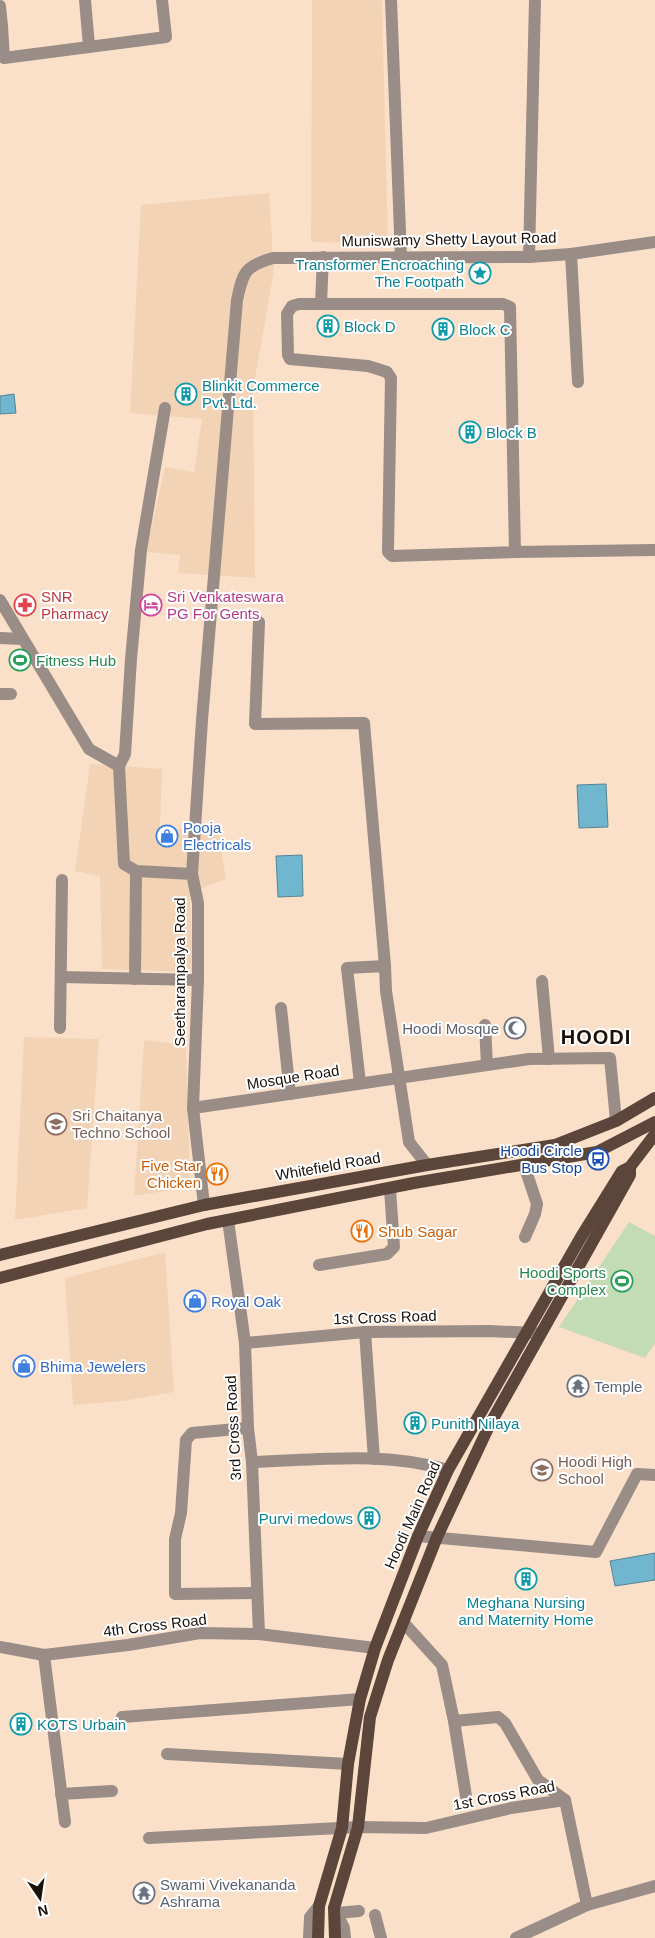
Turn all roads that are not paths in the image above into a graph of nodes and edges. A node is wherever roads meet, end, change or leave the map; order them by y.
1 (84, 0) edge
2 (162, 0) edge
3 (391, 0) edge
4 (536, 0) edge
5 (0, 6) edge
6 (1, 26) edge
7 (90, 46) junction
8 (655, 242) edge
9 (571, 254) junction
10 (323, 257) junction
11 (529, 257) junction
12 (273, 258) joint
13 (401, 258) junction
14 (321, 304) junction
15 (578, 382) dead end
16 (165, 408) dead end
17 (655, 550) edge
18 (515, 552) junction
19 (1, 603) edge
20 (259, 622) dead end
21 (0, 638) edge
22 (22, 639) junction
23 (119, 766) junction
24 (136, 871) junction
25 (192, 874) junction
26 (62, 880) dead end
27 (385, 966) junction
28 (61, 977) junction
29 (135, 979) junction
30 (198, 980) junction
31 (542, 981) dead end
32 (281, 1008) dead end
33 (485, 1025) dead end
34 (60, 1028) dead end
35 (548, 1059) junction
36 (487, 1065) junction
37 (398, 1077) junction
38 (360, 1083) junction
39 (290, 1094) junction
40 (655, 1098) edge
41 (194, 1108) junction
42 (616, 1121) junction
43 (655, 1122) edge
44 (655, 1134) edge
45 (427, 1165) junction
46 (524, 1165) junction
47 (626, 1169) junction
48 (390, 1189) junction
49 (204, 1205) junction
50 (228, 1220) junction
51 (526, 1237) dead end
52 (0, 1255) edge
53 (319, 1264) dead end
54 (0, 1278) edge
55 (365, 1332) junction
56 (526, 1332) junction
57 (541, 1334) junction
58 (245, 1343) junction
59 (248, 1428) junction
60 (374, 1458) junction
61 (252, 1462) junction
62 (448, 1470) junction
63 (655, 1475) edge
64 (418, 1536) junction
65 (437, 1538) junction
66 (257, 1593) junction
67 (403, 1622) junction
68 (259, 1634) junction
69 (0, 1647) edge
70 (375, 1648) junction
71 (44, 1655) junction
72 (360, 1699) junction
73 (122, 1717) dead end
74 (454, 1721) junction
75 (168, 1754) dead end
76 (348, 1764) junction
77 (112, 1790) dead end
78 (61, 1794) junction
79 (466, 1796) dead end
80 (565, 1800) junction
81 (65, 1822) dead end
82 (358, 1827) junction
83 (342, 1828) junction
84 (149, 1838) dead end
85 (655, 1886) edge
86 (587, 1905) junction
87 (359, 1911) dead end
88 (319, 1912) junction
89 (335, 1913) junction
90 (375, 1915) dead end
91 (310, 1938) edge
92 (318, 1938) edge
93 (335, 1938) edge
94 (345, 1938) edge
95 (380, 1938) edge
96 (516, 1938) edge

1 - 7 street
2 - 7 street
3 - 13 street
4 - 11 street
5 - 6 street
6 - 7 street
8 - 9 street, Muniswamy Shetty Layout Road
9 - 11 street, Muniswamy Shetty Layout Road
9 - 15 street
10 - 12 street, Muniswamy Shetty Layout Road
10 - 13 street, Muniswamy Shetty Layout Road
10 - 14 street
11 - 13 street, Muniswamy Shetty Layout Road
12 - 25 street, Seetharampalya Road
14 - 18 street
14 - 18 street
16 - 23 street
17 - 18 street
19 - 22 street
20 - 27 street
21 - 22 street
22 - 23 street
23 - 24 street
24 - 25 street
24 - 29 street
25 - 30 street, Seetharampalya Road
26 - 28 street
27 - 37 street
27 - 38 street
28 - 29 street
28 - 34 street
29 - 30 street
30 - 41 street, Seetharampalya Road
31 - 35 street
32 - 39 street
33 - 36 street
35 - 36 street, Mosque Road
35 - 42 street, Mosque Road
36 - 37 street, Mosque Road
37 - 38 street, Mosque Road
37 - 45 street
38 - 39 street, Mosque Road
39 - 41 street, Mosque Road
40 - 42 main road, Whitefield Road
41 - 49 street, Seetharampalya Road
42 - 45 main road, Whitefield Road
43 - 46 main road
44 - 47 main road, Hoodi Main Road
45 - 49 main road, Whitefield Road
46 - 48 main road
46 - 51 street
47 - 56 main road, Hoodi Main Road
47 - 57 main road
48 - 50 main road
48 - 53 street
49 - 52 main road, Whitefield Road
50 - 54 main road
50 - 58 street, 3rd Cross Road
55 - 56 street, 1st Cross Road
55 - 58 street, 1st Cross Road
55 - 60 street
56 - 57 street, 1st Cross Road
56 - 62 main road, Hoodi Main Road
57 - 65 main road
58 - 59 street, 3rd Cross Road
59 - 61 street, 3rd Cross Road
59 - 66 street
60 - 61 street
60 - 62 street
61 - 66 street, 3rd Cross Road
62 - 64 main road, Hoodi Main Road
63 - 65 street
64 - 65 street
64 - 70 main road, Hoodi Main Road
65 - 67 main road
66 - 68 street, 3rd Cross Road
67 - 74 street
67 - 82 main road
68 - 70 street, 4th Cross Road
68 - 71 street, 4th Cross Road
69 - 71 street, 4th Cross Road
70 - 72 main road, Hoodi Main Road
71 - 78 street
72 - 73 street
72 - 76 main road, Hoodi Main Road
74 - 79 street
74 - 80 street
75 - 76 street
76 - 83 main road, Hoodi Main Road
77 - 78 street
78 - 81 street
80 - 82 street, 1st Cross Road
80 - 86 street, 1st Cross Road
82 - 83 street, 1st Cross Road
82 - 89 main road
83 - 84 street, 1st Cross Road
83 - 88 main road, Hoodi Main Road
85 - 86 street
86 - 96 street
87 - 89 street
88 - 91 street
88 - 92 main road, Hoodi Main Road
89 - 93 main road
89 - 94 street
90 - 95 street

